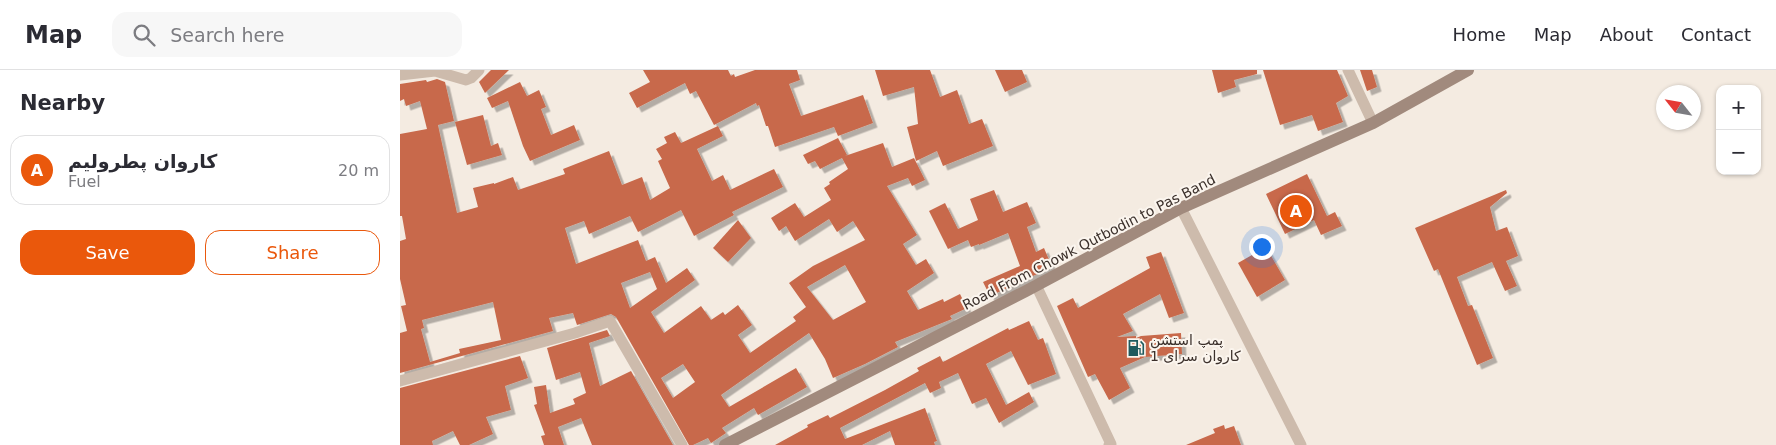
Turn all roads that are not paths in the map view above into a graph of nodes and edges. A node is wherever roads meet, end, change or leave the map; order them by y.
1 (478, 70) edge
2 (1348, 70) edge
3 (1468, 70) edge
4 (400, 74) edge
5 (1373, 123) junction
6 (1181, 208) junction
7 (1036, 285) junction
8 (400, 381) edge
9 (682, 445) edge
10 (725, 445) edge
11 (1109, 445) edge
12 (1301, 445) edge

1 - 4 street
2 - 5 street
3 - 5 main road, Road From Chowk Qutbodin to Pas Band
5 - 6 main road, Road From Chowk Qutbodin to Pas Band
6 - 7 main road, Road From Chowk Qutbodin to Pas Band
6 - 12 street
7 - 10 main road, Road From Chowk Qutbodin to Pas Band
7 - 11 street
8 - 9 street

